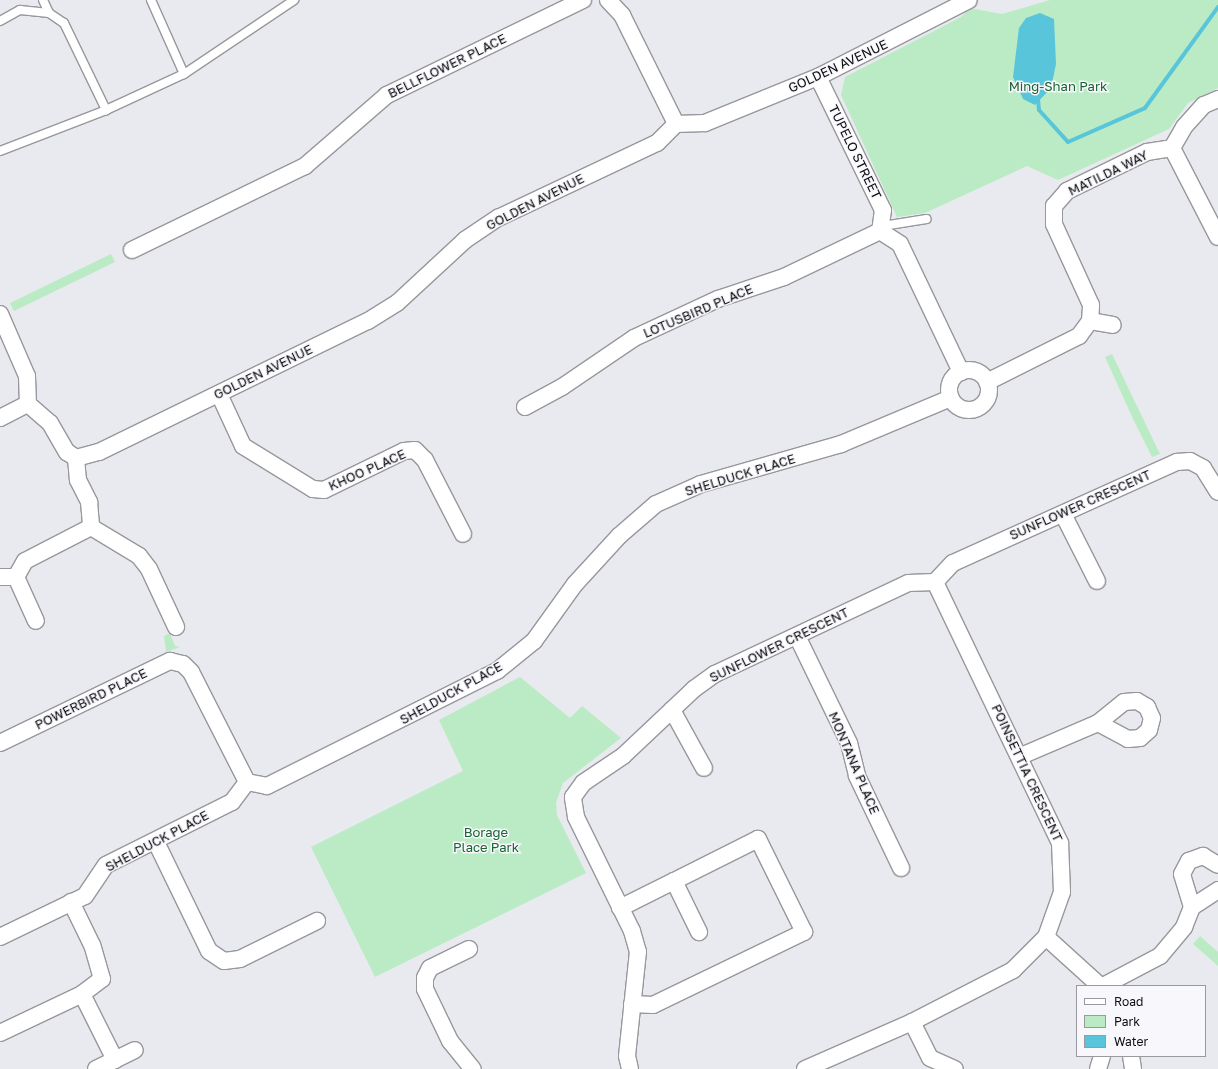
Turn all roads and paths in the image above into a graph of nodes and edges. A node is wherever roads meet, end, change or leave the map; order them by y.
1 (43, 0) edge
2 (151, 0) edge
3 (294, 0) edge
4 (584, 0) edge
5 (608, 0) edge
6 (969, 0) edge
7 (49, 13) junction
8 (0, 21) edge
9 (184, 74) junction
10 (818, 77) junction
11 (1218, 99) edge
12 (106, 110) junction
13 (676, 124) junction
14 (1172, 148) junction
15 (0, 151) edge
16 (927, 219) dead end
17 (880, 231) junction
18 (1218, 237) edge
19 (132, 250) dead end
20 (0, 314) edge
21 (1090, 321) junction
22 (1113, 325) dead end
23 (961, 372) junction
24 (988, 382) junction
25 (219, 394) junction
26 (952, 398) junction
27 (28, 404) junction
28 (525, 407) dead end
29 (0, 418) edge
30 (76, 458) junction
31 (1218, 492) edge
32 (1063, 514) junction
33 (91, 527) junction
34 (463, 534) dead end
35 (0, 577) edge
36 (16, 577) junction
37 (1097, 581) dead end
38 (935, 582) junction
39 (36, 621) dead end
40 (176, 627) dead end
41 (797, 636) junction
42 (672, 710) junction
43 (1098, 723) dead end
44 (0, 743) edge
45 (1021, 756) junction
46 (704, 768) dead end
47 (246, 782) junction
48 (156, 842) junction
49 (1218, 865) edge
50 (901, 868) dead end
51 (674, 881) junction
52 (1218, 890) edge
53 (71, 902) junction
54 (1192, 907) junction
55 (620, 908) junction
56 (317, 921) dead end
57 (699, 932) dead end
58 (0, 937) edge
59 (1046, 937) junction
60 (469, 949) dead end
61 (1100, 985) edge
62 (1103, 985) edge
63 (82, 994) junction
64 (632, 1004) junction
65 (912, 1022) junction
66 (0, 1033) edge
67 (135, 1050) dead end
68 (1102, 1057) edge
69 (1131, 1057) edge
70 (115, 1060) junction
71 (928, 1064) edge
72 (463, 1066) edge
73 (96, 1069) edge
74 (630, 1069) edge
75 (805, 1069) edge
76 (955, 1069) edge
77 (1098, 1069) edge
78 (1133, 1069) edge

1 - 7 lane
2 - 9 lane
3 - 9 lane
4 - 19 street, BELLFLOWER PLACE
5 - 13 street
6 - 10 street, GOLDEN AVENUE
7 - 8 lane
7 - 12 lane
9 - 12 lane
10 - 13 street, GOLDEN AVENUE
10 - 17 street, TUPELO STREET
11 - 14 street
12 - 15 lane
13 - 25 street, GOLDEN AVENUE
14 - 18 street
14 - 21 street, MATILDA WAY
16 - 17 lane
17 - 23 street
17 - 28 street, LOTUSBIRD PLACE
20 - 27 street
21 - 22 street
21 - 24 street
23 - 24 street
23 - 26 street
24 - 26 street
25 - 30 street, GOLDEN AVENUE
25 - 34 street, KHOO PLACE
26 - 47 street, SHELDUCK PLACE
27 - 29 street
27 - 30 street
30 - 33 street
31 - 32 street, SUNFLOWER CRESCENT
32 - 37 street
32 - 38 street, SUNFLOWER CRESCENT
33 - 36 street
33 - 40 street
35 - 36 street
36 - 39 street
38 - 41 street, SUNFLOWER CRESCENT
38 - 45 street, POINSETTIA CRESCENT
41 - 42 street, SUNFLOWER CRESCENT
41 - 50 street, MONTANA PLACE
42 - 46 street
42 - 55 street, SUNFLOWER CRESCENT
43 - 45 street
44 - 47 street, POWERBIRD PLACE
45 - 59 street, POINSETTIA CRESCENT
47 - 48 street, SHELDUCK PLACE
48 - 53 street, SHELDUCK PLACE
48 - 56 street
49 - 54 street
51 - 55 street
51 - 57 street
51 - 64 street
52 - 54 street
53 - 58 street, SHELDUCK PLACE
53 - 63 street
54 - 62 street
55 - 64 street, SUNFLOWER CRESCENT
59 - 61 street
59 - 65 street, POINSETTIA CRESCENT
60 - 72 street
63 - 66 street
63 - 70 street
64 - 74 street, SUNFLOWER CRESCENT
65 - 71 street
65 - 75 street, POINSETTIA CRESCENT
67 - 70 street
68 - 77 street
69 - 78 street
70 - 73 street
71 - 76 street

